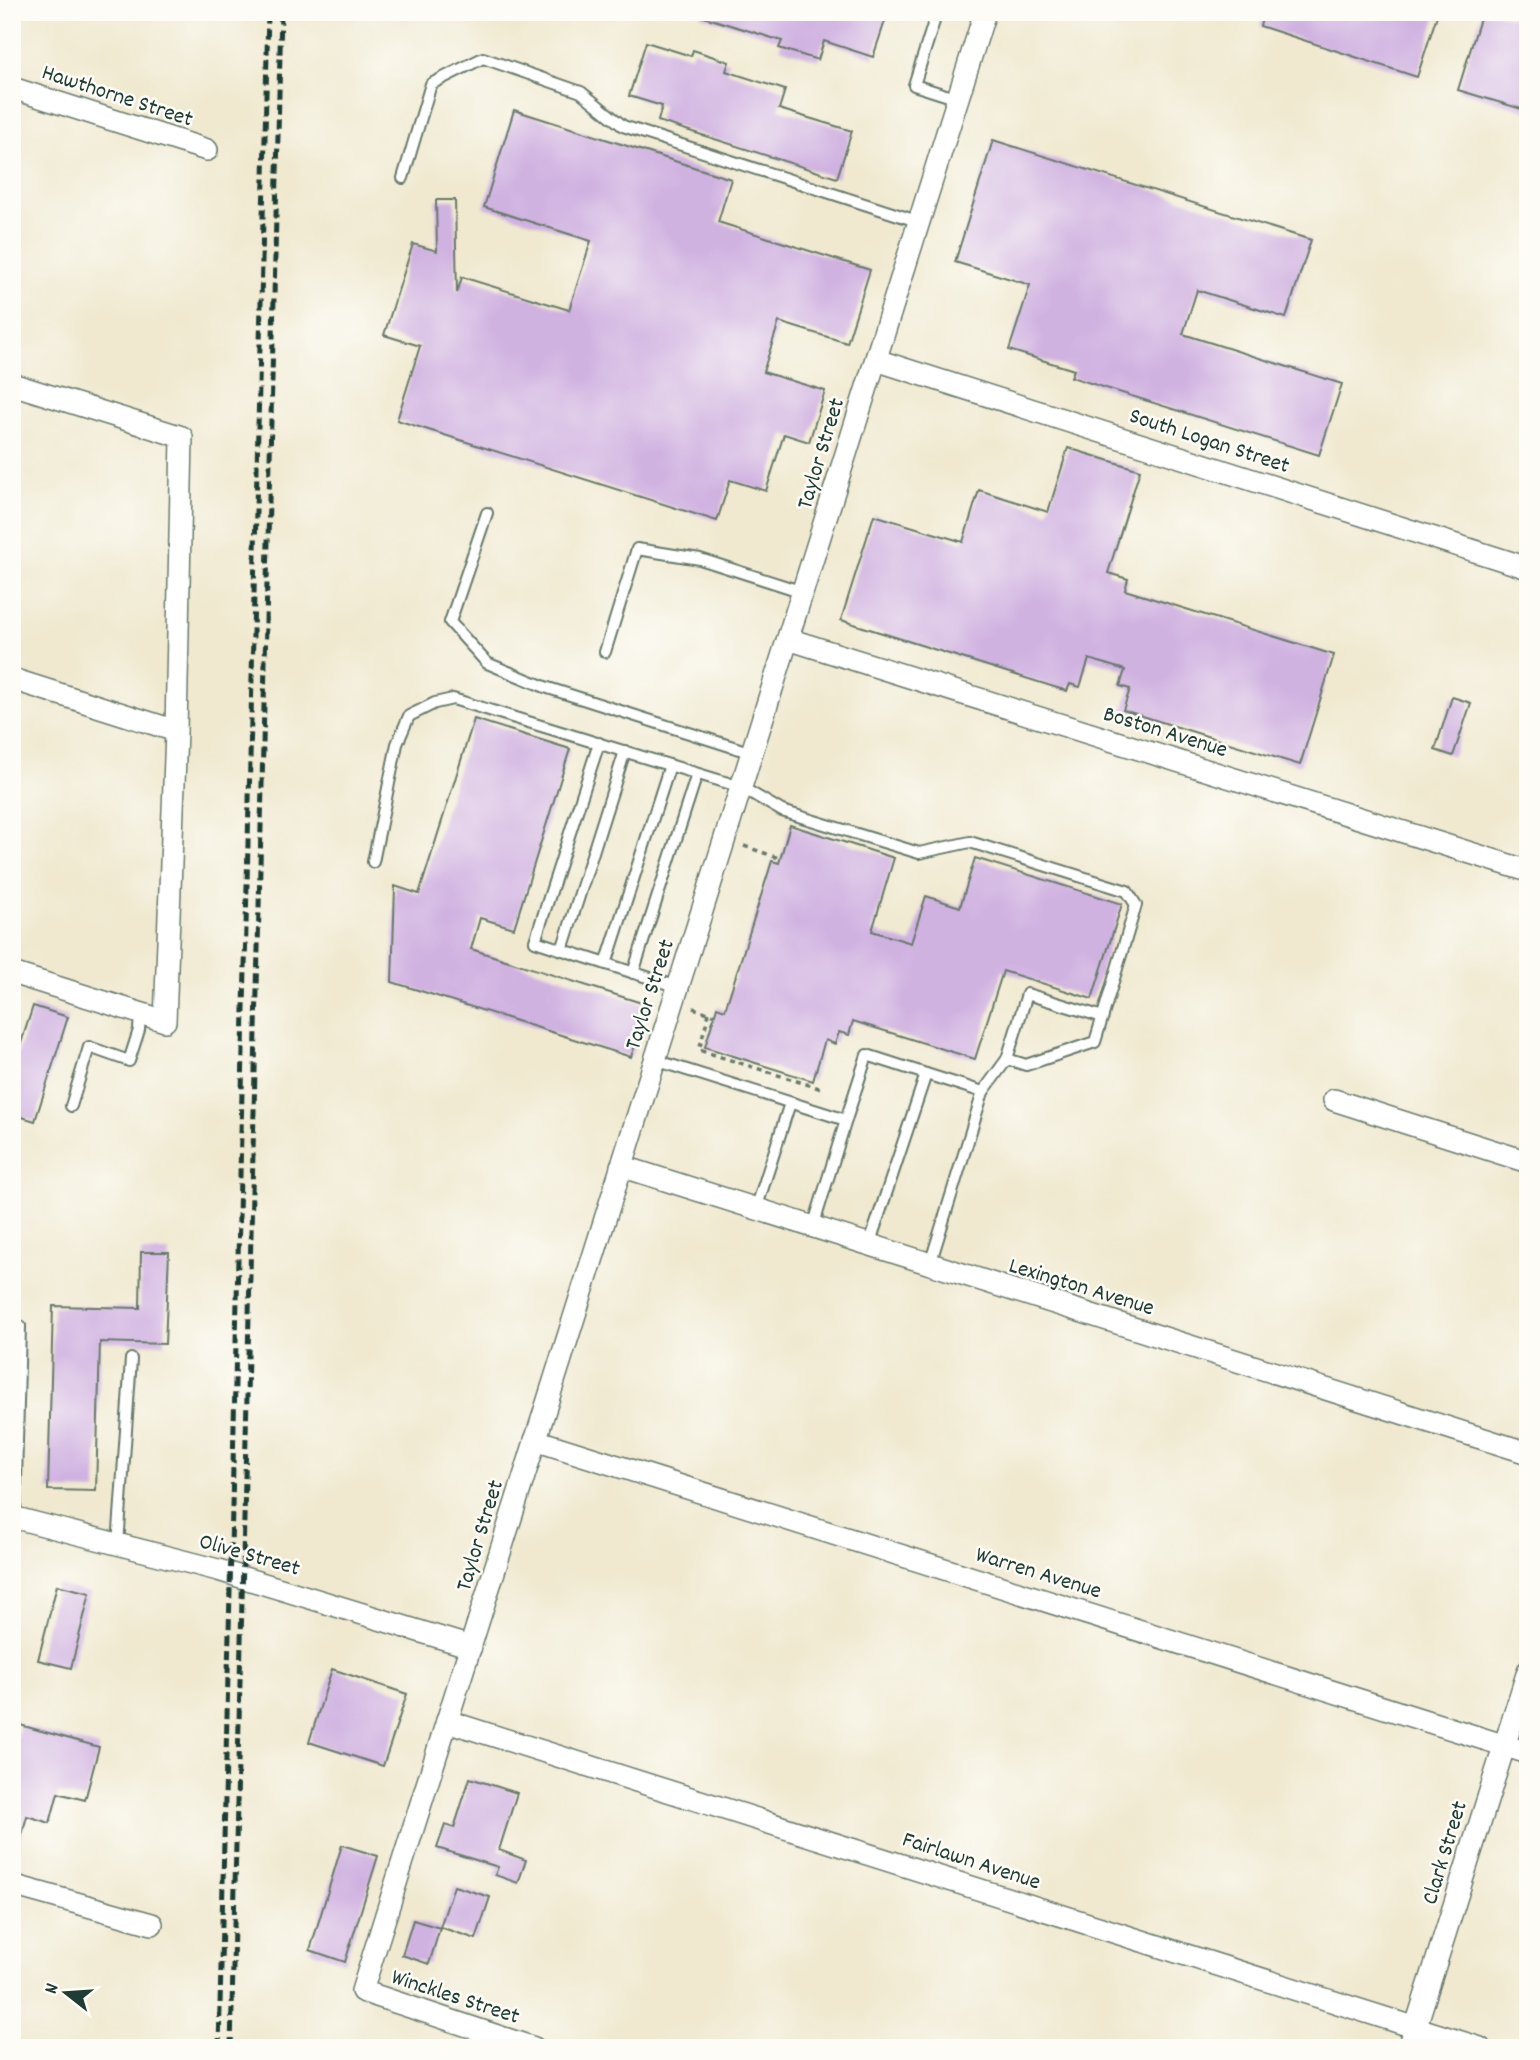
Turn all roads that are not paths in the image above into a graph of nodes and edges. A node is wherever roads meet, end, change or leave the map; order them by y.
1 (937, 12) edge
2 (985, 12) edge
3 (12, 88) edge
4 (958, 99) junction
5 (207, 150) dead end
6 (404, 178) dead end
7 (920, 222) junction
8 (876, 360) junction
9 (12, 384) edge
10 (487, 513) dead end
11 (1528, 568) edge
12 (803, 592) junction
13 (788, 639) junction
14 (605, 652) dead end
15 (12, 679) edge
16 (176, 731) junction
17 (599, 743) junction
18 (625, 751) junction
19 (752, 753) junction
20 (670, 765) junction
21 (697, 774) junction
22 (741, 788) junction
23 (373, 862) dead end
24 (1528, 871) edge
25 (562, 950) junction
26 (606, 964) junction
27 (12, 973) edge
28 (633, 973) junction
29 (678, 987) junction
30 (140, 1013) junction
31 (1103, 1017) junction
32 (1007, 1059) junction
33 (654, 1060) junction
34 (926, 1074) junction
35 (983, 1092) junction
36 (1335, 1100) dead end
37 (790, 1103) junction
38 (71, 1106) dead end
39 (846, 1120) junction
40 (1528, 1162) edge
41 (621, 1166) junction
42 (756, 1209) junction
43 (813, 1227) junction
44 (869, 1245) junction
45 (930, 1264) junction
46 (20, 1326) dead end
47 (131, 1359) dead end
48 (535, 1440) junction
49 (1528, 1452) edge
50 (14, 1518) edge
51 (118, 1545) junction
52 (471, 1647) junction
53 (1528, 1671) edge
54 (447, 1721) junction
55 (1504, 1745) junction
56 (1528, 1753) edge
57 (12, 1885) edge
58 (152, 1924) dead end
59 (362, 1991) joint
60 (1413, 2038) edge
61 (534, 2048) edge
62 (1480, 2048) edge

1 - 4 lane
2 - 4 street, Taylor Street
3 - 5 street, Hawthorne Street
4 - 7 street, Taylor Street
6 - 7 lane
7 - 8 street, Taylor Street
8 - 11 street, South Logan Street
8 - 12 street, Taylor Street
9 - 16 street
10 - 19 lane
12 - 13 street, Taylor Street
12 - 14 lane
13 - 19 street, Taylor Street
13 - 24 street, Boston Avenue
15 - 16 street
16 - 30 street
17 - 18 lane
17 - 23 lane
17 - 25 lane
18 - 20 lane
18 - 25 lane
19 - 22 street, Taylor Street
20 - 21 lane
20 - 26 lane
21 - 22 lane
21 - 28 lane
22 - 29 street, Taylor Street
22 - 31 lane
25 - 26 lane
26 - 28 lane
27 - 30 street
28 - 29 lane
29 - 33 street, Taylor Street
30 - 38 lane
31 - 32 lane
31 - 32 lane
32 - 35 lane
33 - 37 lane
33 - 41 street, Taylor Street
34 - 35 lane
34 - 39 lane
34 - 44 lane
35 - 45 lane
36 - 40 street
37 - 39 lane
37 - 42 lane
39 - 43 lane
41 - 42 street, Lexington Avenue
41 - 48 street, Taylor Street
42 - 43 street, Lexington Avenue
43 - 44 street, Lexington Avenue
44 - 45 street, Lexington Avenue
45 - 49 street, Lexington Avenue
46 - 50 lane
47 - 51 lane
48 - 52 street, Taylor Street
48 - 55 street, Warren Avenue
50 - 51 street, Olive Street
51 - 52 street, Olive Street
52 - 54 street, Taylor Street
53 - 55 street, Clark Street
54 - 59 street, Taylor Street
54 - 60 street, Fairlawn Avenue
55 - 56 street, Warren Avenue
55 - 60 street, Clark Street
57 - 58 street
59 - 61 street, Winckles Street
60 - 62 street, Fairlawn Avenue

